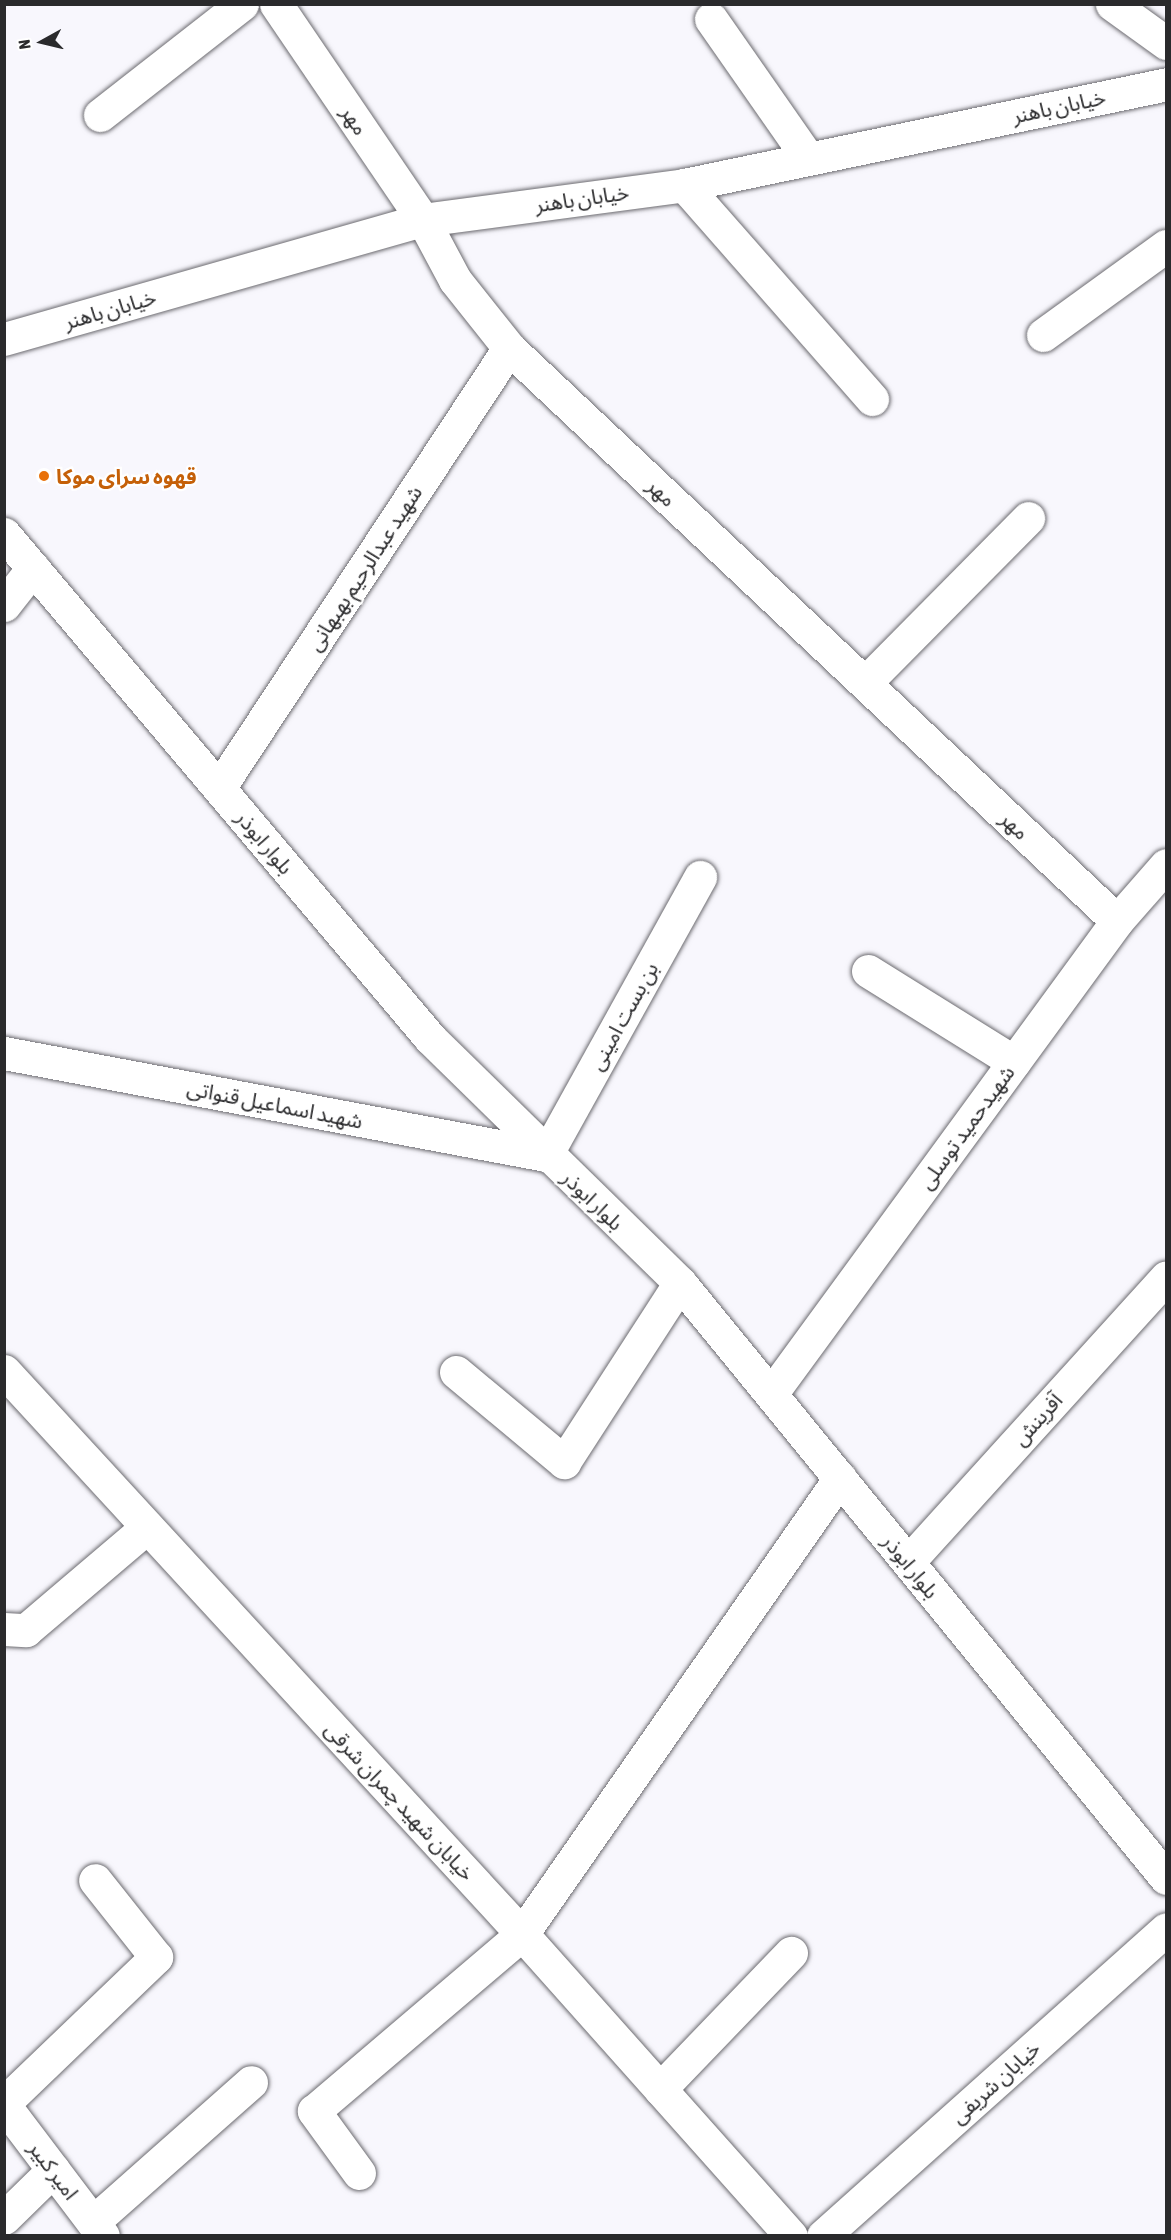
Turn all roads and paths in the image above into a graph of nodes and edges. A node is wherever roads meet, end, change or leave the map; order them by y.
1 (242, 4) edge
2 (276, 4) edge
3 (1112, 4) edge
4 (711, 19) dead end
5 (1167, 43) edge
6 (1167, 84) edge
7 (100, 115) dead end
8 (808, 158) junction
9 (684, 185) junction
10 (423, 220) junction
11 (1167, 246) edge
12 (1043, 335) dead end
13 (4, 339) edge
14 (509, 348) junction
15 (872, 399) dead end
16 (1028, 518) dead end
17 (4, 534) edge
18 (33, 568) junction
19 (4, 605) edge
20 (865, 683) junction
21 (219, 788) junction
22 (1167, 865) edge
23 (700, 877) dead end
24 (1117, 921) junction
25 (868, 970) dead end
26 (4, 1053) edge
27 (1014, 1062) junction
28 (546, 1155) junction
29 (1167, 1277) edge
30 (680, 1283) junction
31 (4, 1371) edge
32 (456, 1372) dead end
33 (771, 1394) junction
34 (840, 1478) junction
35 (147, 1527) junction
36 (908, 1562) junction
37 (4, 1629) edge
38 (1167, 1878) edge
39 (95, 1880) dead end
40 (1167, 1929) edge
41 (522, 1934) junction
42 (791, 1953) dead end
43 (250, 2082) dead end
44 (660, 2089) junction
45 (4, 2104) edge
46 (53, 2169) junction
47 (359, 2173) dead end
48 (4, 2218) edge
49 (98, 2229) edge
50 (791, 2235) edge
51 (823, 2235) edge

1 - 7 street
2 - 10 street, مهر
3 - 5 street
4 - 8 street
6 - 8 street, خیابان باهنر
8 - 9 street, خیابان باهنر
9 - 10 street, خیابان باهنر
9 - 15 street
10 - 13 street, خیابان باهنر
10 - 14 street, مهر
11 - 12 street
14 - 20 street, مهر
14 - 21 street, شهید عبدالرحیم بهبهانی
16 - 20 street
17 - 18 street, بلوار ابوذر
18 - 19 street
18 - 21 street, بلوار ابوذر
20 - 24 street, مهر
21 - 28 street, بلوار ابوذر
22 - 24 street, شهیدحمید توسلی
23 - 28 street, بن بست امینی
24 - 27 street, شهیدحمید توسلی
25 - 27 street
26 - 28 street, شهید اسماعیل قنواتی
27 - 33 street, شهیدحمید توسلی
28 - 30 street, بلوار ابوذر
29 - 36 street, آفرینش
30 - 32 street
30 - 33 street, بلوار ابوذر
31 - 35 street, خیابان شهید چمران شرقی
33 - 34 street, بلوار ابوذر
34 - 36 street, بلوار ابوذر
34 - 41 street
35 - 37 street
35 - 41 street, خیابان شهید چمران شرقی
36 - 38 street, بلوار ابوذر
39 - 45 street
40 - 51 street, خیابان شریفی
41 - 44 street, خیابان شهید چمران شرقی
41 - 47 street
42 - 44 street
43 - 49 street
44 - 50 street, خیابان شهید چمران شرقی
45 - 46 street, امیر کبیر
46 - 48 street
46 - 49 street, امیر کبیر

